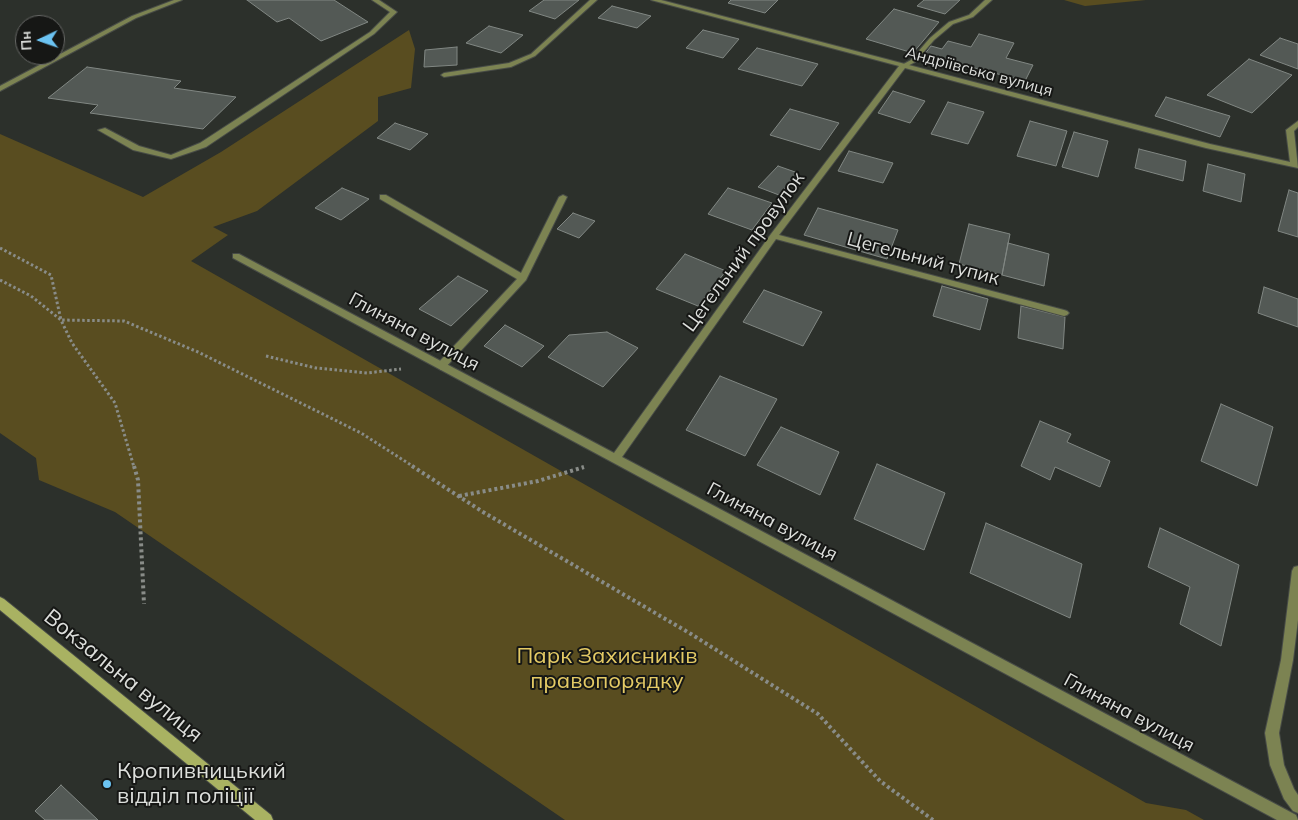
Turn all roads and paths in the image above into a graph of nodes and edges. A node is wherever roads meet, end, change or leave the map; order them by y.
1 (178, 0) edge
2 (375, 0) edge
3 (594, 0) edge
4 (654, 0) edge
5 (989, 0) edge
6 (902, 67) junction
7 (444, 75) dead end
8 (0, 88) edge
9 (1298, 123) edge
10 (102, 130) dead end
11 (1296, 165) edge
12 (383, 197) dead end
13 (563, 197) dead end
14 (774, 236) junction
15 (0, 248) edge
16 (236, 256) dead end
17 (523, 278) junction
18 (0, 280) edge
19 (1064, 313) dead end
20 (61, 320) junction
21 (266, 356) dead end
22 (441, 366) junction
23 (616, 458) junction
24 (460, 496) junction
25 (1298, 571) edge
26 (0, 603) edge
27 (144, 604) dead end
28 (1298, 806) edge
29 (266, 820) edge
30 (934, 820) edge
31 (1291, 820) edge

1 - 8 street
2 - 10 street
3 - 7 street
4 - 6 street, Андріївська вулиця
5 - 6 street, Цегельний провулок
6 - 11 street, Андріївська вулиця
6 - 14 street, Цегельний провулок
9 - 11 street
12 - 17 street
13 - 17 street
14 - 19 street, Цегельний тупик
14 - 23 street, Цегельний провулок
15 - 20 path
16 - 22 street, Глиняна вулиця
17 - 22 street
18 - 20 path
20 - 24 path
20 - 27 path
21 - 22 path
22 - 23 street, Глиняна вулиця
23 - 24 path
23 - 31 street, Глиняна вулиця
24 - 30 path
25 - 28 street
26 - 29 main road, Вокзальна вулиця

